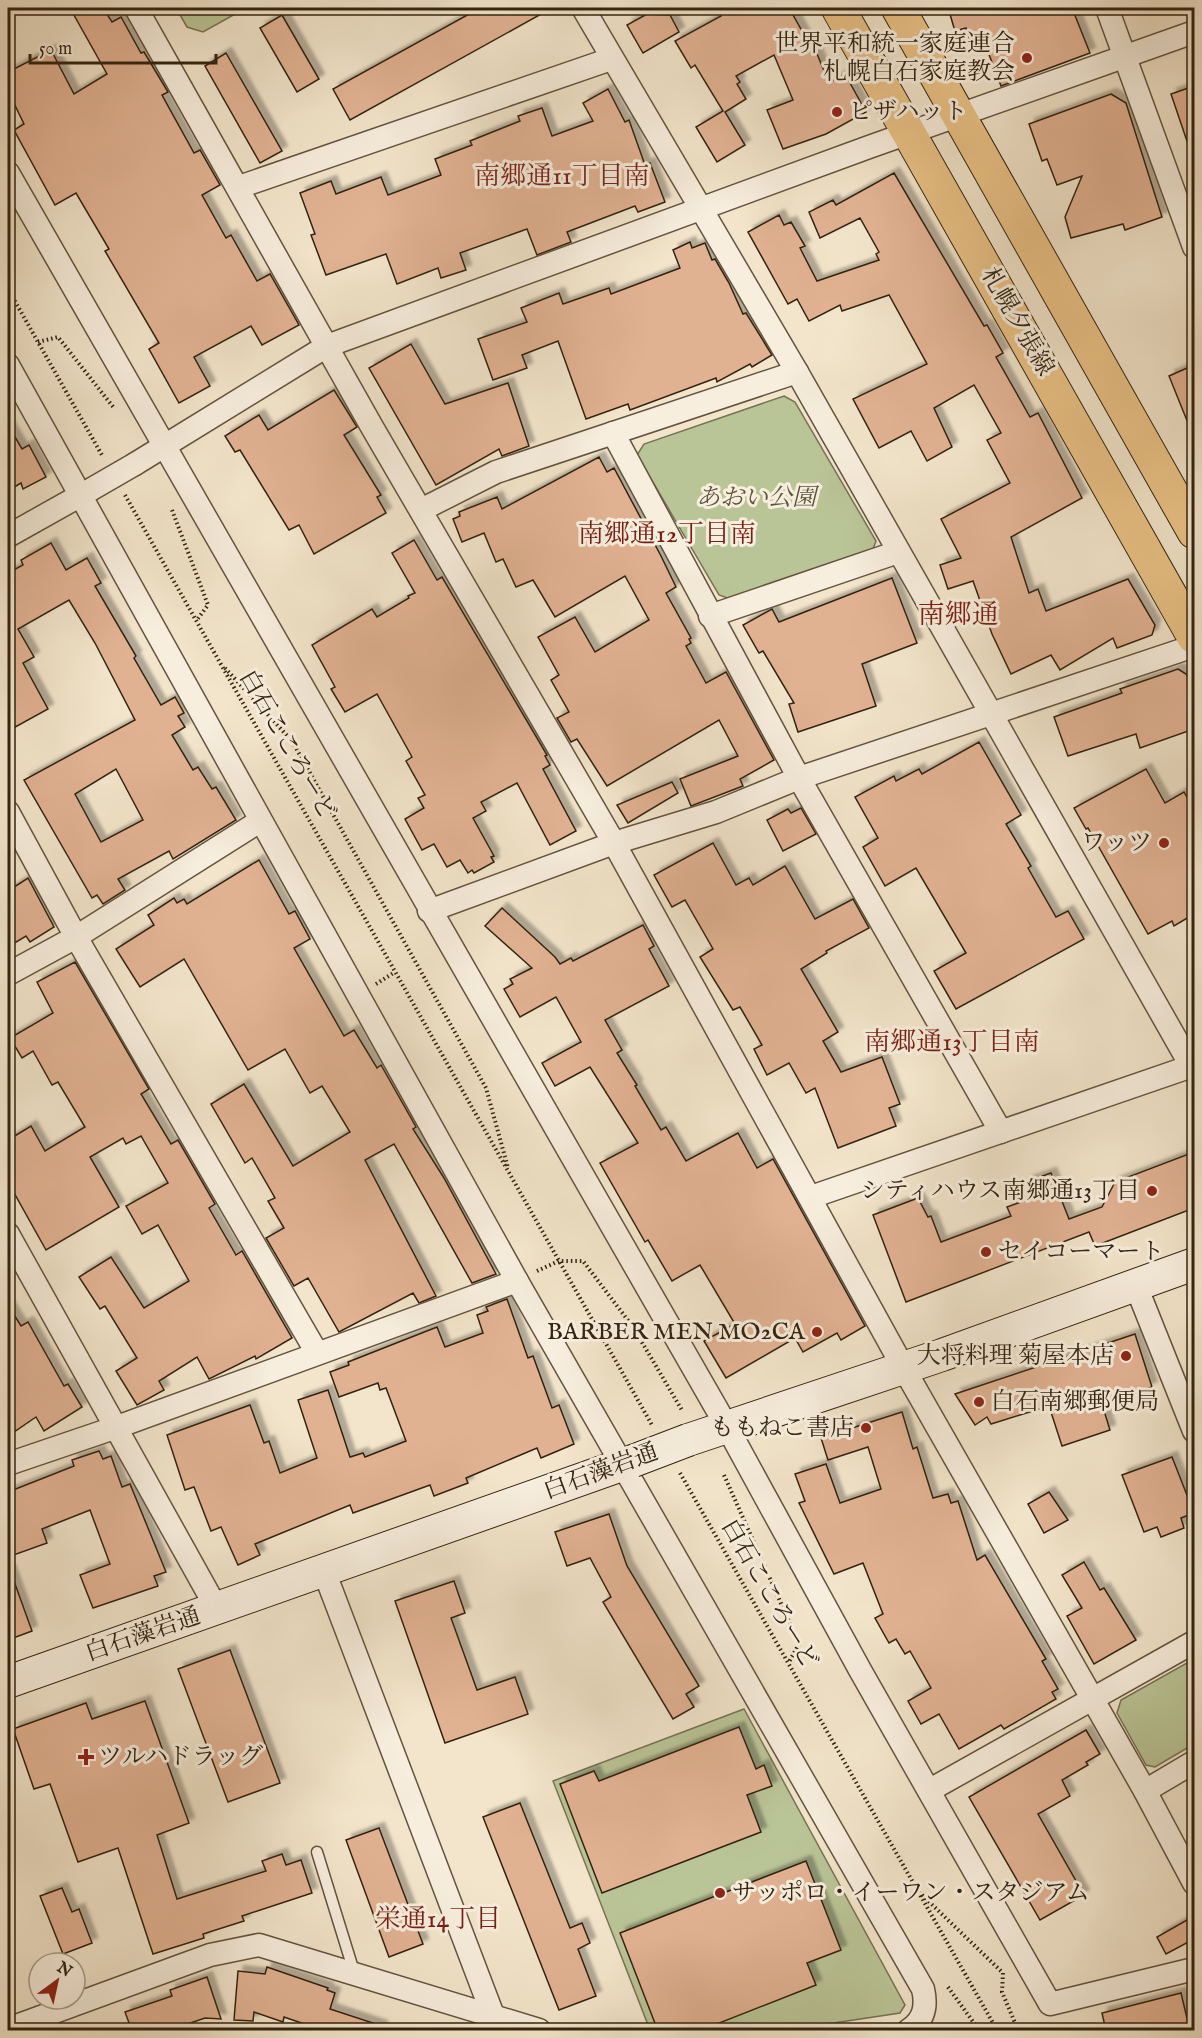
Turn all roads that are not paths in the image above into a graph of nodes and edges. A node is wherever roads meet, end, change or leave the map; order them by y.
1 (136, 8) edge
2 (583, 8) edge
3 (838, 8) edge
4 (898, 8) edge
5 (1107, 8) edge
6 (1194, 32) edge
7 (1124, 57) junction
8 (611, 59) junction
9 (960, 115) junction
10 (910, 133) junction
11 (8, 173) edge
12 (239, 187) junction
13 (701, 209) junction
14 (1189, 215) edge
15 (1194, 247) edge
16 (327, 346) junction
17 (8, 366) edge
18 (797, 372) junction
19 (613, 434) junction
20 (165, 446) junction
21 (84, 493) junction
22 (421, 510) junction
23 (1194, 532) edge
24 (8, 536) edge
25 (898, 552) junction
26 (710, 616) junction
27 (1194, 637) edge
28 (1194, 646) edge
29 (993, 715) junction
30 (799, 778) junction
31 (8, 812) edge
32 (260, 821) junction
33 (614, 843) junction
34 (429, 911) junction
35 (76, 937) junction
36 (8, 974) edge
37 (1193, 1068) edge
38 (1001, 1132) junction
39 (811, 1197) junction
40 (8, 1234) edge
41 (1194, 1264) edge
42 (517, 1281) junction
43 (1136, 1286) junction
44 (317, 1353) junction
45 (903, 1367) junction
46 (117, 1427) junction
47 (1194, 1431) edge
48 (699, 1441) junction
49 (628, 1463) junction
50 (8, 1464) edge
51 (324, 1570) junction
52 (217, 1610) junction
53 (1194, 1642) edge
54 (8, 1682) edge
55 (1092, 1700) junction
56 (1194, 1762) edge
57 (930, 1790) junction
58 (1145, 1791) junction
59 (317, 1852) dead end
60 (1194, 1883) edge
61 (1194, 1969) edge
62 (355, 1975) junction
63 (494, 2018) junction
64 (8, 2029) edge
65 (539, 2031) edge
66 (909, 2031) edge

1 - 12 street
2 - 8 street
3 - 10 main road, 札幌夕張線
4 - 9 main road
5 - 7 street
6 - 7 street
7 - 9 street
7 - 14 street
8 - 12 street
8 - 13 street
9 - 10 street
9 - 23 main road
10 - 13 street
10 - 27 main road, 札幌夕張線
11 - 20 street
12 - 16 street
13 - 16 street
13 - 18 street
14 - 15 street
16 - 20 street
16 - 22 street
17 - 21 street
18 - 19 street
18 - 25 street
19 - 22 street
19 - 26 street
20 - 21 street, bridge
20 - 34 street
21 - 24 street
21 - 32 street
22 - 33 street
25 - 26 street
25 - 29 street
26 - 30 street
28 - 29 street
29 - 30 street
29 - 37 street
30 - 33 street
30 - 38 street
31 - 35 street
32 - 35 street
32 - 42 street
33 - 34 street
33 - 39 street
34 - 48 street
35 - 36 street
35 - 44 street
37 - 38 street
38 - 39 street
39 - 45 street
40 - 46 street
41 - 43 main road, 白石藻岩通
42 - 44 street
42 - 49 street
43 - 45 main road, 白石藻岩通
43 - 47 street
44 - 46 street
45 - 48 main road, 白石藻岩通
45 - 55 street
46 - 50 street
46 - 52 street
48 - 49 main road, 白石藻岩通, bridge
48 - 57 street
49 - 51 main road, 白石藻岩通
49 - 66 street
51 - 52 main road, 白石藻岩通
51 - 63 street
52 - 54 main road, 白石藻岩通
53 - 55 street
55 - 57 street
55 - 58 street
56 - 58 street
57 - 61 street
58 - 60 street
59 - 62 lane
62 - 63 street
62 - 64 street
63 - 65 street

